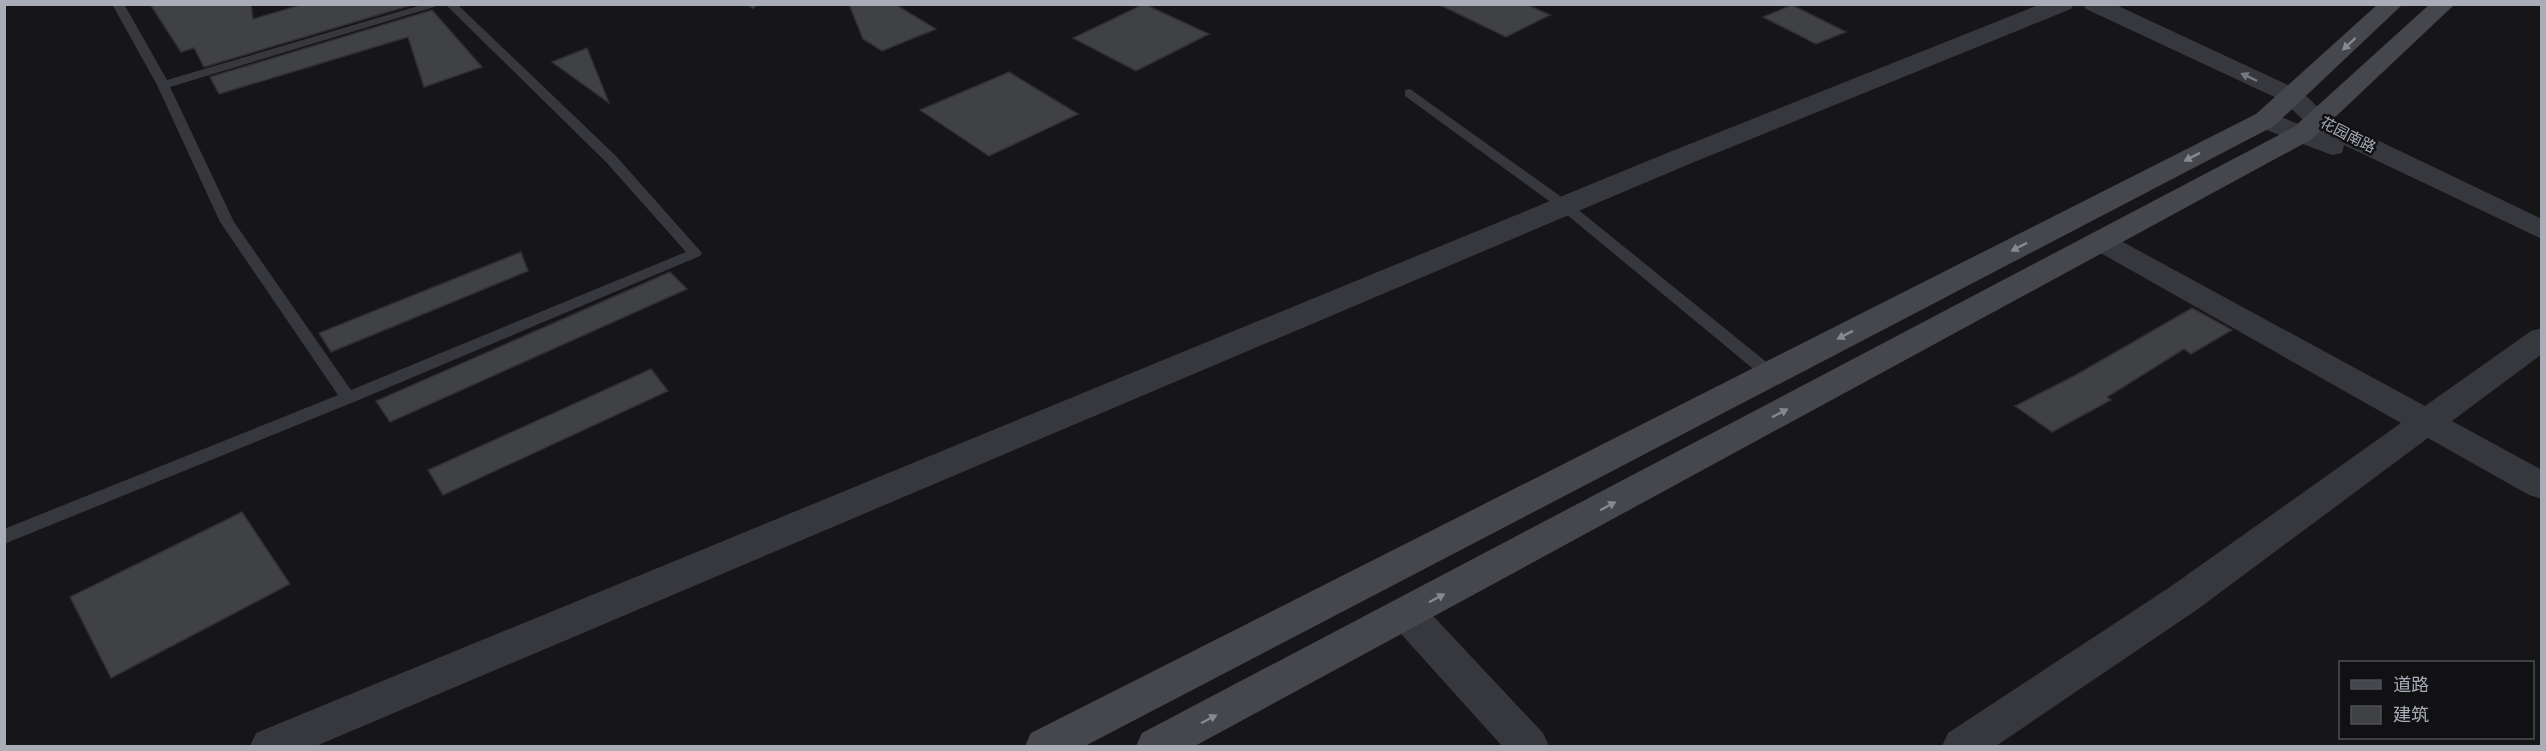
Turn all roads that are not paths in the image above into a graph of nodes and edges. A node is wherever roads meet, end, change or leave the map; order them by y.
1 (118, 4) edge
2 (439, 4) edge
3 (450, 4) edge
4 (2063, 4) edge
5 (2094, 4) edge
6 (2392, 4) edge
7 (2444, 4) edge
8 (163, 85) junction
9 (1410, 93) dead end
10 (2292, 96) junction
11 (2265, 120) junction
12 (2310, 127) junction
13 (1565, 206) junction
14 (2541, 230) edge
15 (2100, 241) junction
16 (2541, 244) edge
17 (2541, 338) edge
18 (1769, 373) junction
19 (348, 398) junction
20 (2430, 421) junction
21 (2541, 486) edge
22 (4, 537) edge
23 (1407, 614) junction
24 (271, 747) edge
25 (1046, 747) edge
26 (1157, 747) edge
27 (1528, 747) edge
28 (1963, 747) edge

1 - 8 lane
2 - 8 lane
3 - 19 lane
4 - 13 street
10 -> 5 street, 花园南路
6 -> 10 main road
7 - 12 main road
8 - 19 lane
9 - 13 lane
10 - 11 main road
10 - 12 street, 花园南路
11 - 12 street, 花园南路
11 -> 18 main road
12 - 14 street, 花园南路
12 - 15 main road
12 - 16 street, 花园南路
13 - 18 lane
13 - 24 street
15 - 20 street
23 -> 15 main road
17 - 20 street
18 - 25 main road
19 - 22 lane
20 - 21 street
20 - 28 street
26 -> 23 main road
23 - 27 street

